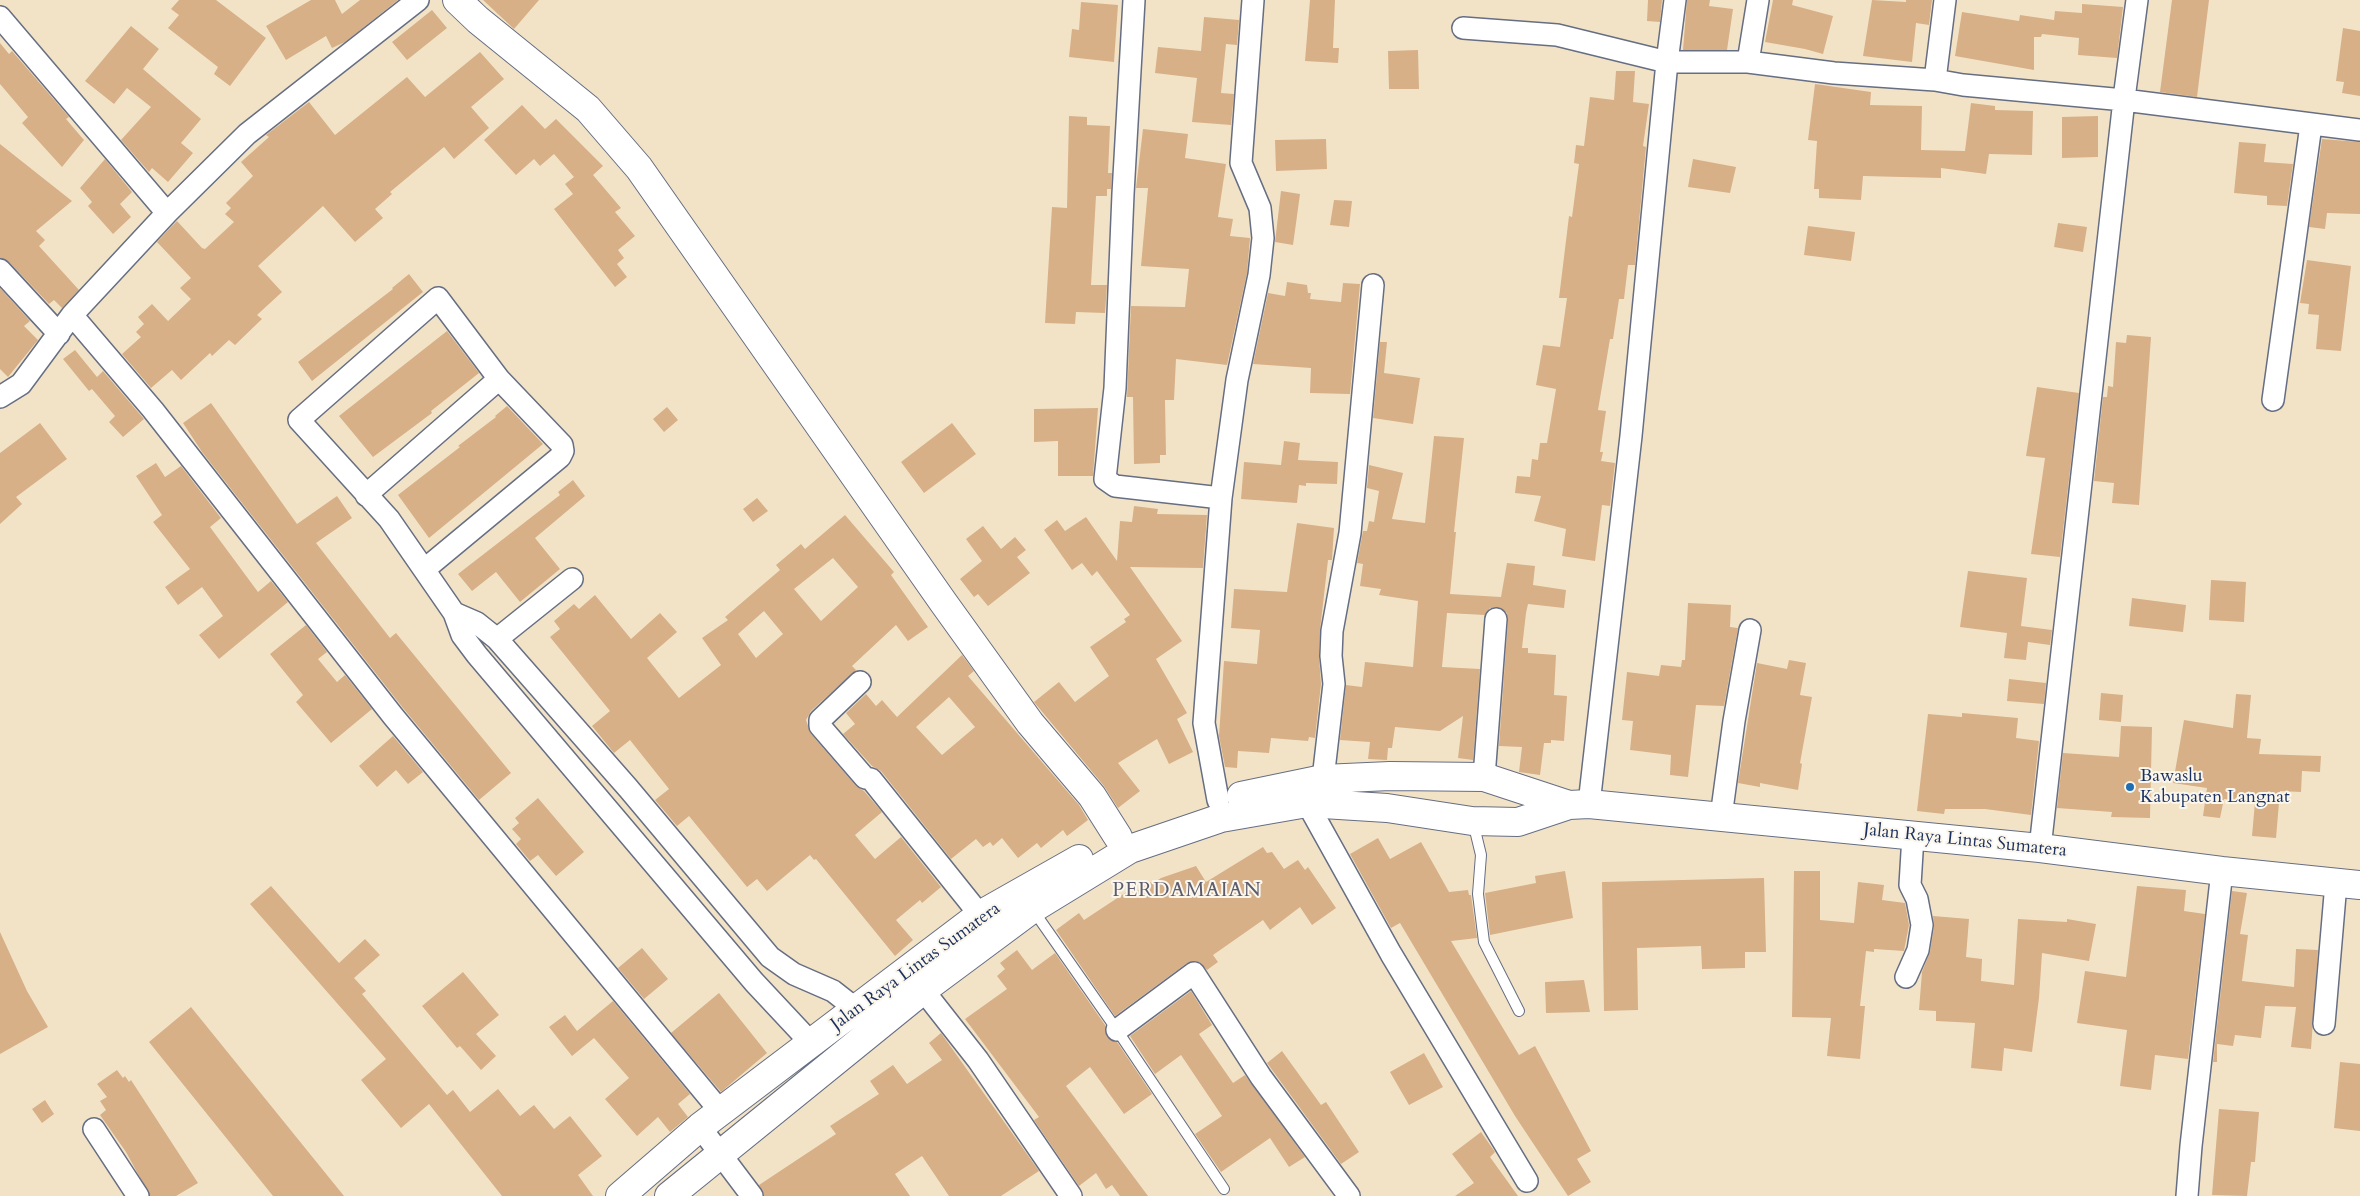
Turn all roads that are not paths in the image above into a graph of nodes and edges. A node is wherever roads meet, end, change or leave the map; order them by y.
1 (418, 0) edge
2 (457, 0) edge
3 (1134, 0) edge
4 (1253, 0) edge
5 (1674, 0) edge
6 (1758, 0) edge
7 (1945, 0) edge
8 (2137, 0) edge
9 (0, 17) edge
10 (1463, 28) dead end
11 (1666, 62) junction
12 (1748, 62) junction
13 (1935, 80) junction
14 (2124, 100) junction
15 (2311, 125) junction
16 (2360, 130) edge
17 (167, 213) junction
18 (0, 270) edge
19 (1373, 285) dead end
20 (72, 315) junction
21 (59, 334) junction
22 (499, 379) junction
23 (0, 398) edge
24 (2273, 400) dead end
25 (366, 495) junction
26 (1221, 498) junction
27 (425, 569) junction
28 (572, 579) dead end
29 (454, 613) junction
30 (1496, 619) dead end
31 (1750, 630) dead end
32 (497, 639) junction
33 (860, 682) dead end
34 (1484, 777) junction
35 (1323, 780) junction
36 (1218, 800) junction
37 (1308, 803) junction
38 (1579, 804) junction
39 (1721, 817) junction
40 (1472, 821) junction
41 (1913, 836) junction
42 (1118, 837) junction
43 (2040, 848) junction
44 (2222, 871) junction
45 (2348, 884) edge
46 (1032, 909) junction
47 (980, 916) junction
48 (1906, 977) dead end
49 (923, 990) junction
50 (856, 1009) junction
51 (1519, 1011) dead end
52 (2324, 1024) dead end
53 (1117, 1030) junction
54 (812, 1044) junction
55 (710, 1119) junction
56 (94, 1129) dead end
57 (720, 1154) junction
58 (1527, 1181) dead end
59 (1224, 1189) dead end
60 (138, 1196) edge
61 (620, 1196) edge
62 (669, 1196) edge
63 (752, 1196) edge
64 (1071, 1196) edge
65 (1349, 1196) edge
66 (2187, 1196) edge

1 - 17 street
2 - 42 main road
3 - 26 street
4 - 26 street
5 - 11 street
6 - 12 street
7 - 13 street
8 - 14 street
9 - 17 street
10 - 11 street
11 - 12 street
11 - 38 street
12 - 13 street
13 - 14 street
14 - 15 street
14 - 43 street
15 - 16 street
15 - 24 street
17 - 20 street
18 - 21 street
19 - 35 street
20 - 21 street
20 - 55 street
21 - 23 street
22 - 25 street
22 - 25 street
22 - 27 street
25 - 27 street
26 - 36 street
27 - 29 street
28 - 32 street
29 - 32 street
29 - 54 street
30 - 34 street
31 - 39 street
32 - 50 street
33 - 47 street
34 - 35 main road, Jalan Raya Lintas Sumatera
34 - 38 main road, Jalan Raya Lintas Sumatera
35 - 36 main road, Jalan Raya Lintas Sumatera
36 - 42 main road, Jalan Raya Lintas Sumatera
37 - 40 main road, Jalan Raya Lintas Sumatera
37 - 46 main road, Jalan Raya Lintas Sumatera
37 - 58 street
38 - 39 main road, Jalan Raya Lintas Sumatera
38 - 40 main road, Jalan Raya Lintas Sumatera
39 - 41 main road, Jalan Raya Lintas Sumatera
40 - 51 lane
41 - 43 main road, Jalan Raya Lintas Sumatera
41 - 48 street
42 - 47 main road, Jalan Raya Lintas Sumatera
43 - 44 main road, Jalan Raya Lintas Sumatera
44 - 45 main road, Jalan Raya Lintas Sumatera
44 - 66 street
45 - 52 street
46 - 49 main road, Jalan Raya Lintas Sumatera
46 - 53 lane
47 - 50 main road, Jalan Raya Lintas Sumatera
49 - 57 main road, Jalan Raya Lintas Sumatera
49 - 64 street
50 - 54 main road, Jalan Raya Lintas Sumatera
53 - 59 lane
53 - 65 street
54 - 55 main road, Jalan Raya Lintas Sumatera
55 - 57 street
55 - 61 main road, Jalan Raya Lintas Sumatera
56 - 60 street
57 - 62 main road, Jalan Raya Lintas Sumatera
57 - 63 street

